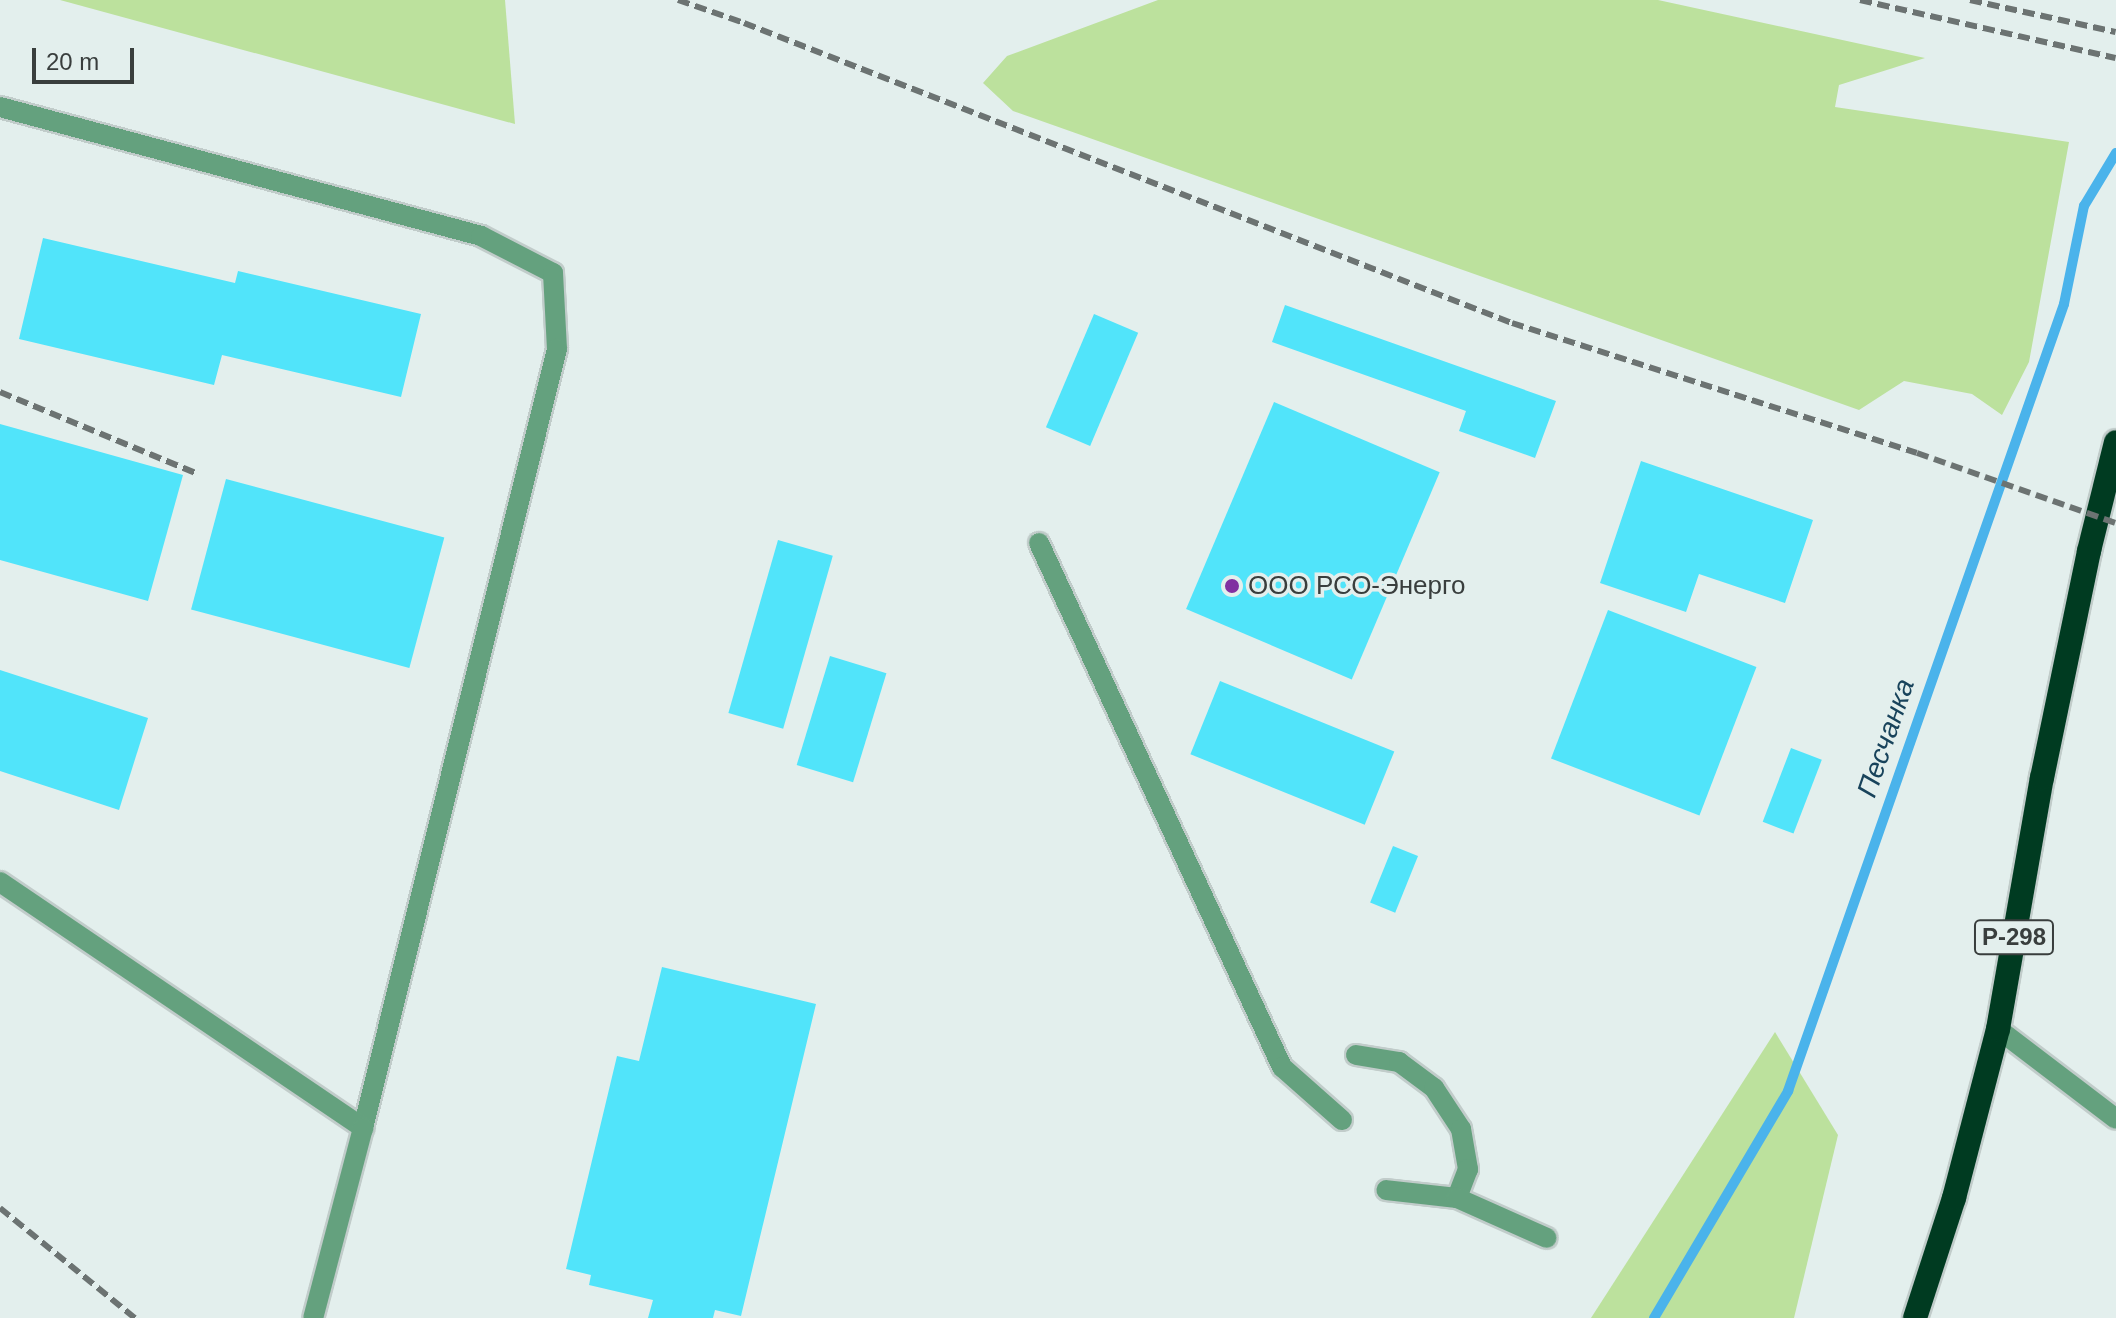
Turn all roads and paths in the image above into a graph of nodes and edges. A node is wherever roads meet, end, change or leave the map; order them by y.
1 (0, 107) edge
2 (2116, 442) edge
3 (1039, 543) dead end
4 (0, 882) edge
5 (1998, 1029) junction
6 (1356, 1055) dead end
7 (2116, 1119) edge
8 (1342, 1120) dead end
9 (363, 1128) junction
10 (1386, 1190) dead end
11 (1457, 1198) junction
12 (1547, 1238) dead end
13 (313, 1318) edge
14 (1915, 1318) edge

1 - 9 street
2 - 5 highway, Р-298
3 - 8 street
4 - 9 street
5 - 7 street
5 - 14 highway, Р-298
6 - 11 street
9 - 13 street
10 - 11 street
11 - 12 street

